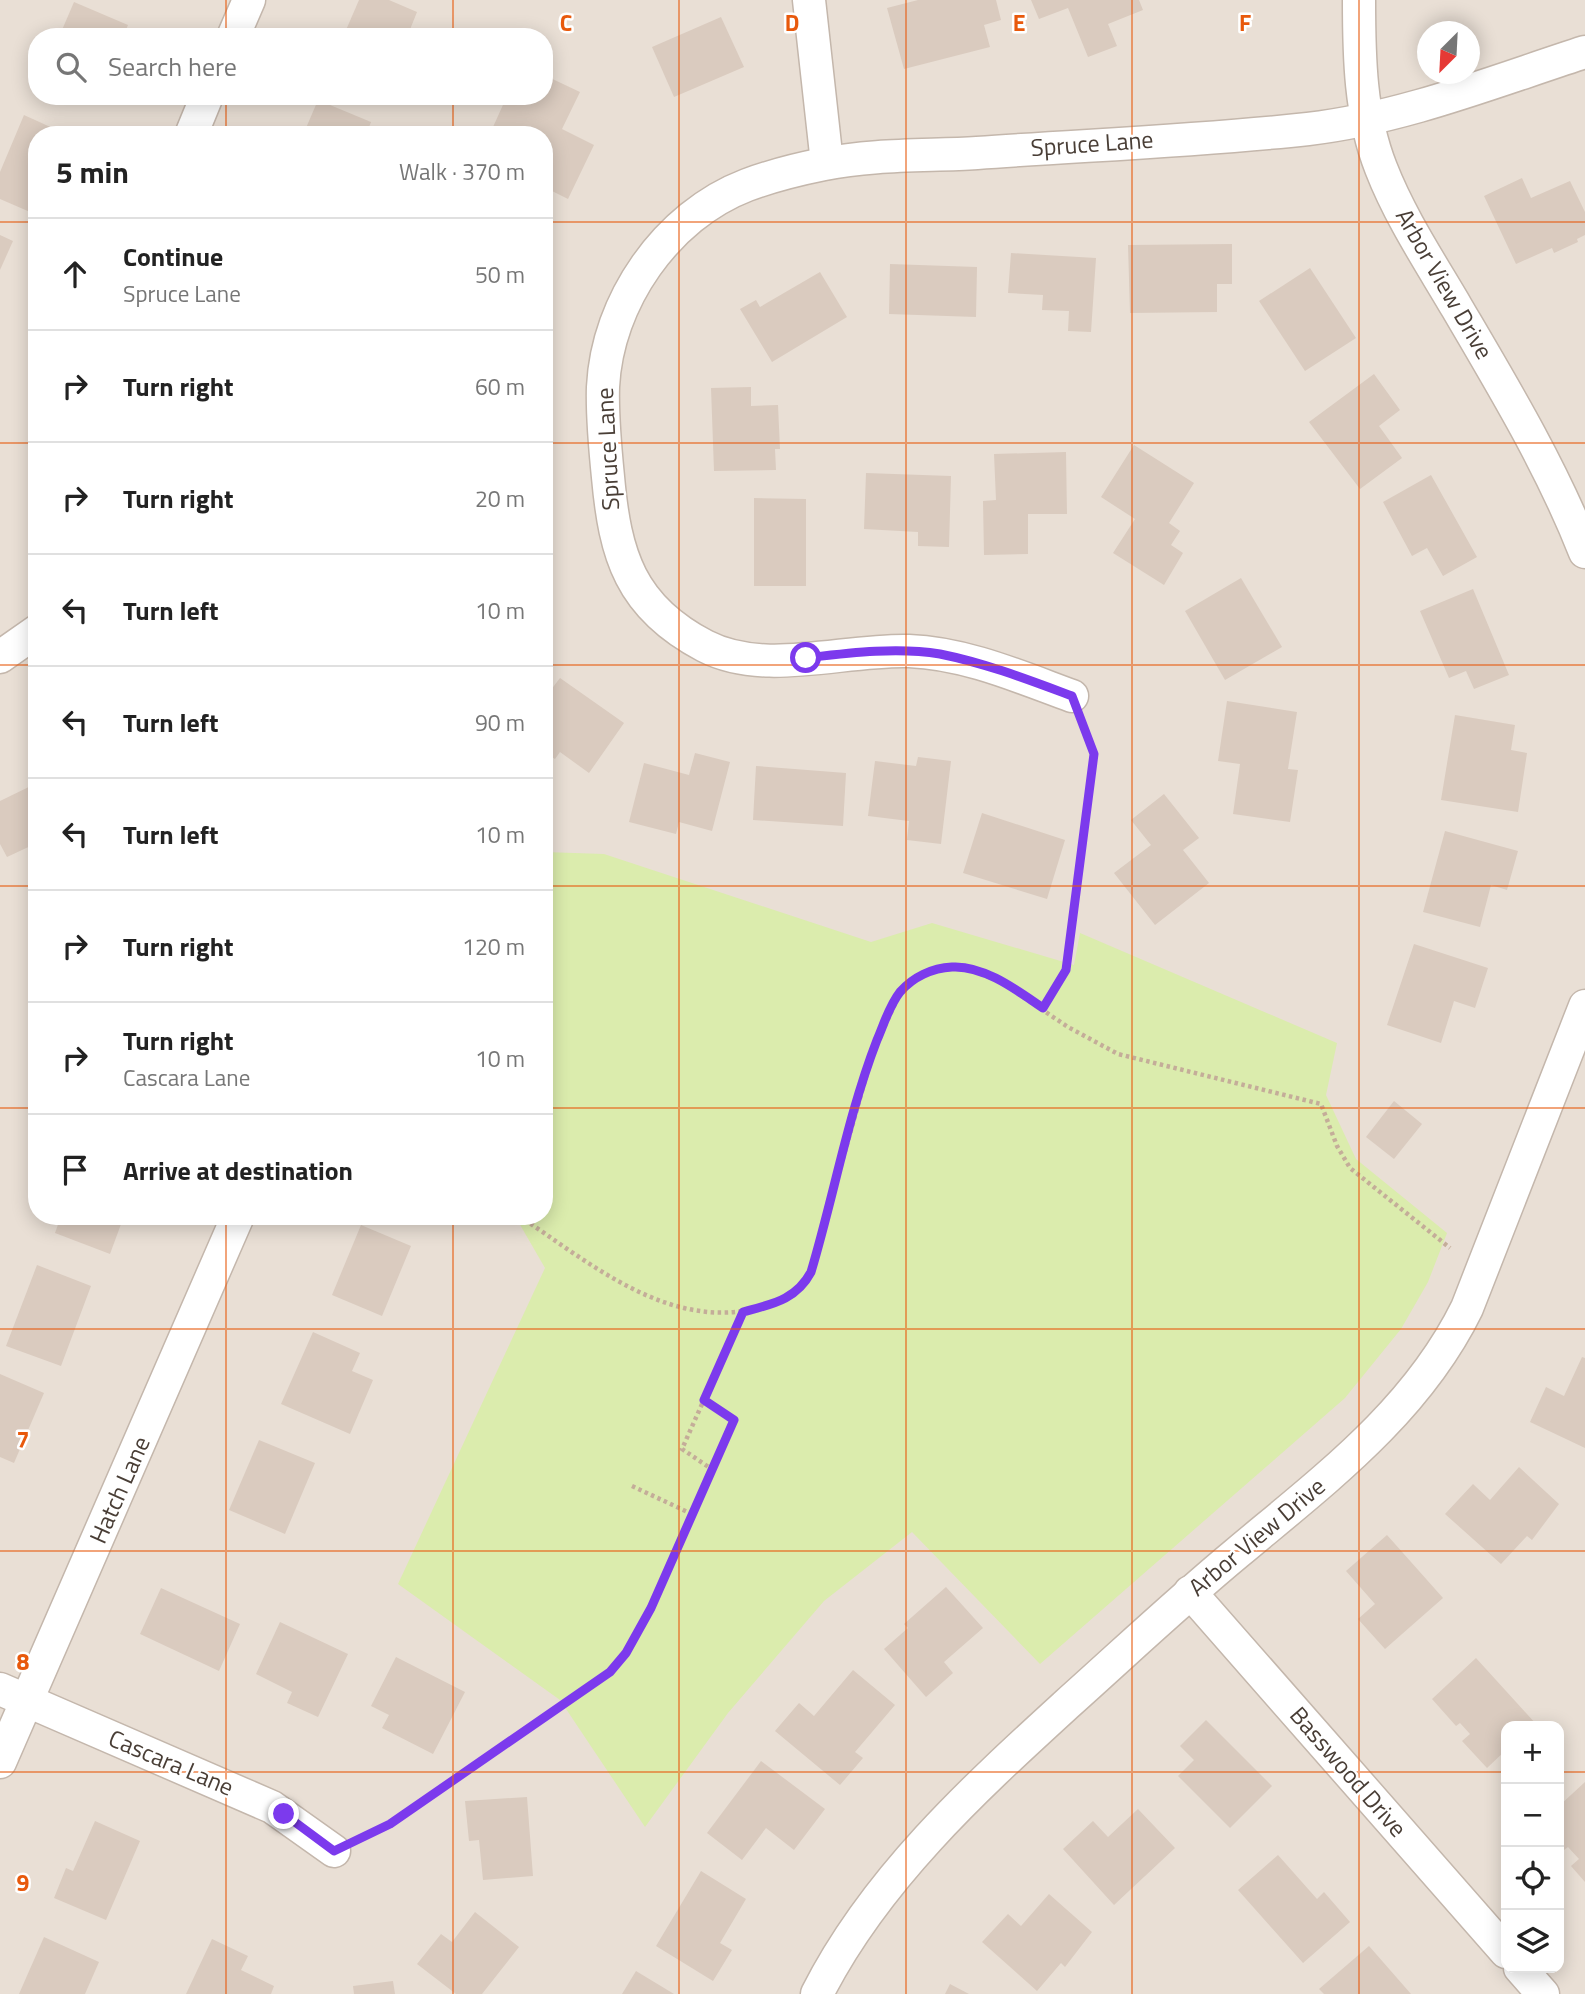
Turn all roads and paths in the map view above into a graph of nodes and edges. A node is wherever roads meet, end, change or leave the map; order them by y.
1 (249, 0) edge
2 (809, 0) edge
3 (1359, 0) edge
4 (237, 28) edge
5 (1585, 52) edge
6 (203, 105) edge
7 (1367, 117) junction
8 (195, 126) edge
9 (827, 163) junction
10 (1585, 552) edge
11 (28, 637) edge
12 (0, 657) edge
13 (1072, 696) joint
14 (1585, 1006) edge
15 (1043, 1008) junction
16 (234, 1225) edge
17 (532, 1225) edge
18 (1450, 1248) dead end
19 (743, 1312) junction
20 (704, 1400) junction
21 (713, 1470) junction
22 (632, 1486) dead end
23 (694, 1515) junction
24 (1191, 1592) junction
25 (14, 1695) edge
26 (0, 1762) edge
27 (334, 1851) joint
28 (1501, 1946) edge
29 (1524, 1973) edge
30 (817, 1994) edge
31 (1543, 1994) edge

1 - 4 street
2 - 9 street
3 - 7 street, Arbor View Drive
5 - 7 street
6 - 8 street
7 - 9 street, Spruce Lane
7 - 10 street, Arbor View Drive
9 - 13 street, Spruce Lane
11 - 12 street
13 - 15 path
14 - 24 street, Arbor View Drive
15 - 18 path
15 - 19 path
16 - 25 street, Hatch Lane
17 - 19 path
19 - 20 path
20 - 21 path
20 - 21 path
21 - 23 path
22 - 23 path
23 - 27 path
24 - 28 street, Basswood Drive
24 - 30 street, Arbor View Drive
25 - 26 street, Hatch Lane
25 - 27 street, Cascara Lane
29 - 31 street

